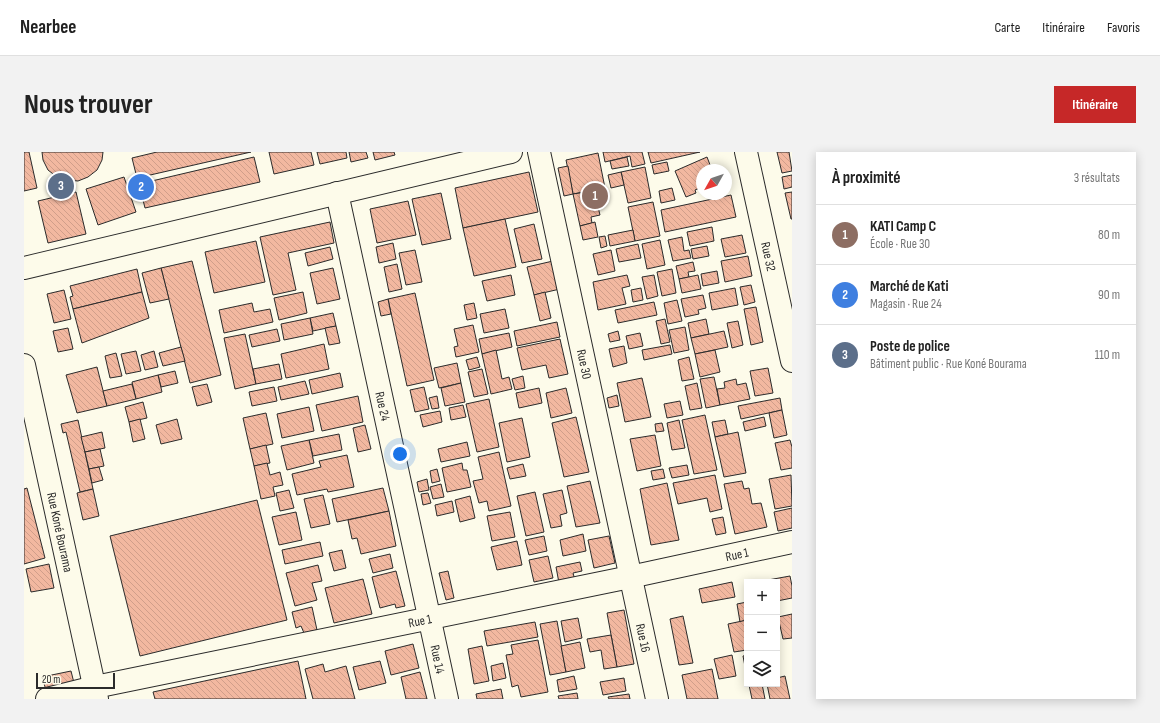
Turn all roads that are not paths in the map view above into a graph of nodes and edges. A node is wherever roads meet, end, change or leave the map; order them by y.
1 (511, 152) edge
2 (538, 152) edge
3 (746, 152) edge
4 (337, 193) junction
5 (24, 268) edge
6 (792, 361) edge
7 (24, 365) edge
8 (792, 542) edge
9 (630, 577) junction
10 (430, 618) junction
11 (96, 693) edge
12 (47, 699) edge
13 (447, 699) edge
14 (657, 699) edge

1 - 4 main road
2 - 9 main road, Rue 30
3 - 6 main road, Rue 32
4 - 5 main road
4 - 10 main road, Rue 24
7 - 11 main road, Rue Koné Bourama
8 - 9 main road, Rue 1
9 - 10 main road, Rue 1
9 - 14 main road, Rue 16
10 - 11 main road, Rue 1
10 - 13 main road, Rue 14
11 - 12 main road, Rue 1

